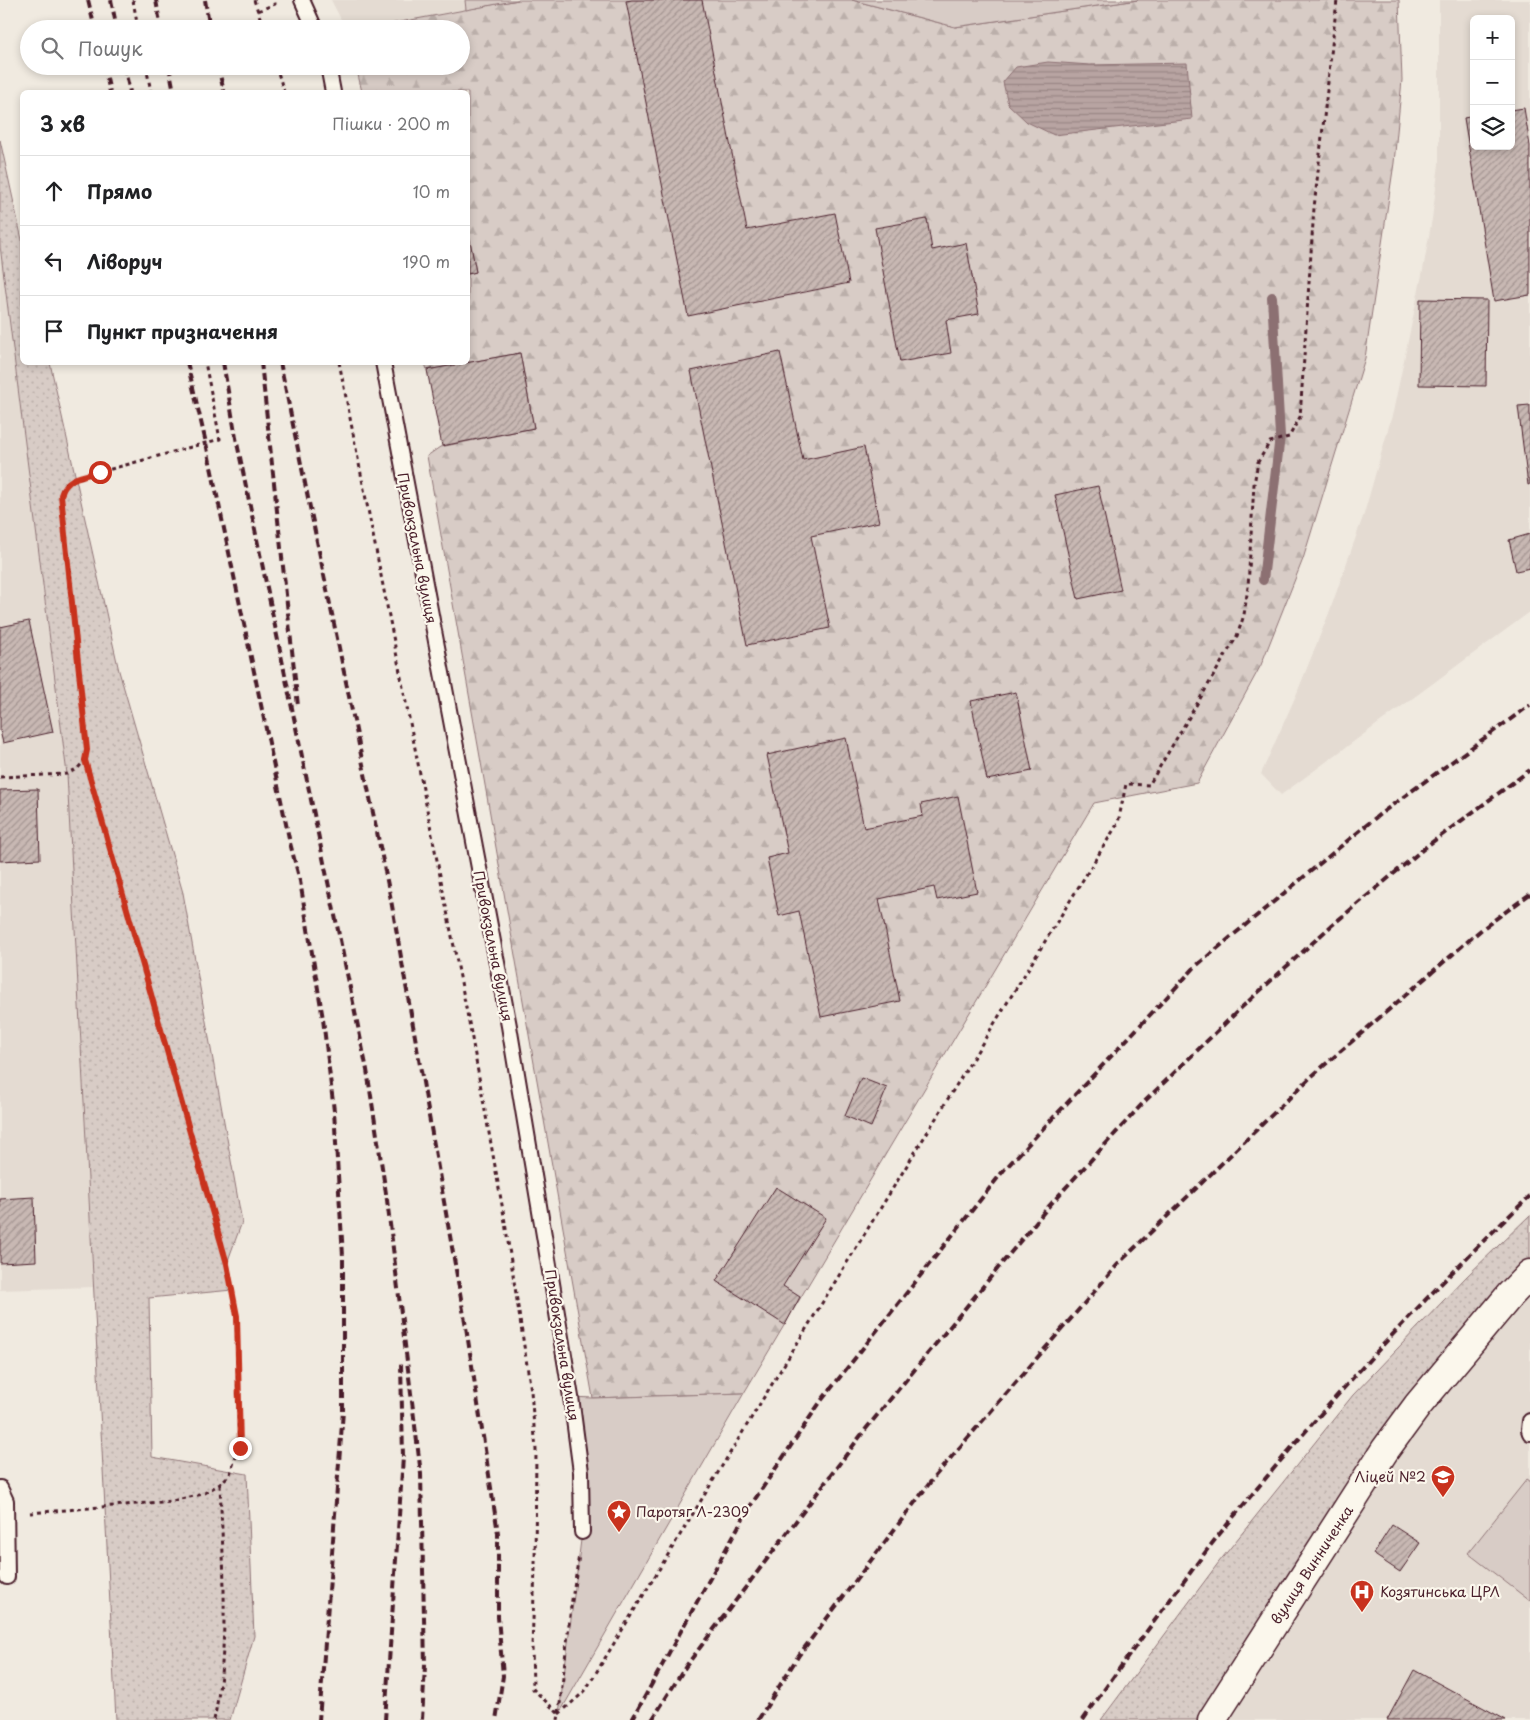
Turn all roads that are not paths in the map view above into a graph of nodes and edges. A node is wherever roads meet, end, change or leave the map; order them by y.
1 (302, 0) edge
2 (311, 20) edge
3 (330, 75) edge
4 (333, 90) edge
5 (384, 365) edge
6 (1530, 1274) edge
7 (1530, 1421) edge
8 (1530, 1433) edge
9 (0, 1488) edge
10 (582, 1532) road end
11 (8, 1577) dead end
12 (1212, 1720) edge

1 - 2 lane
3 - 4 lane
5 - 10 lane, Привокзальна вулиця
6 - 12 street, вулиця Винниченка
7 - 8 lane
9 - 11 lane

